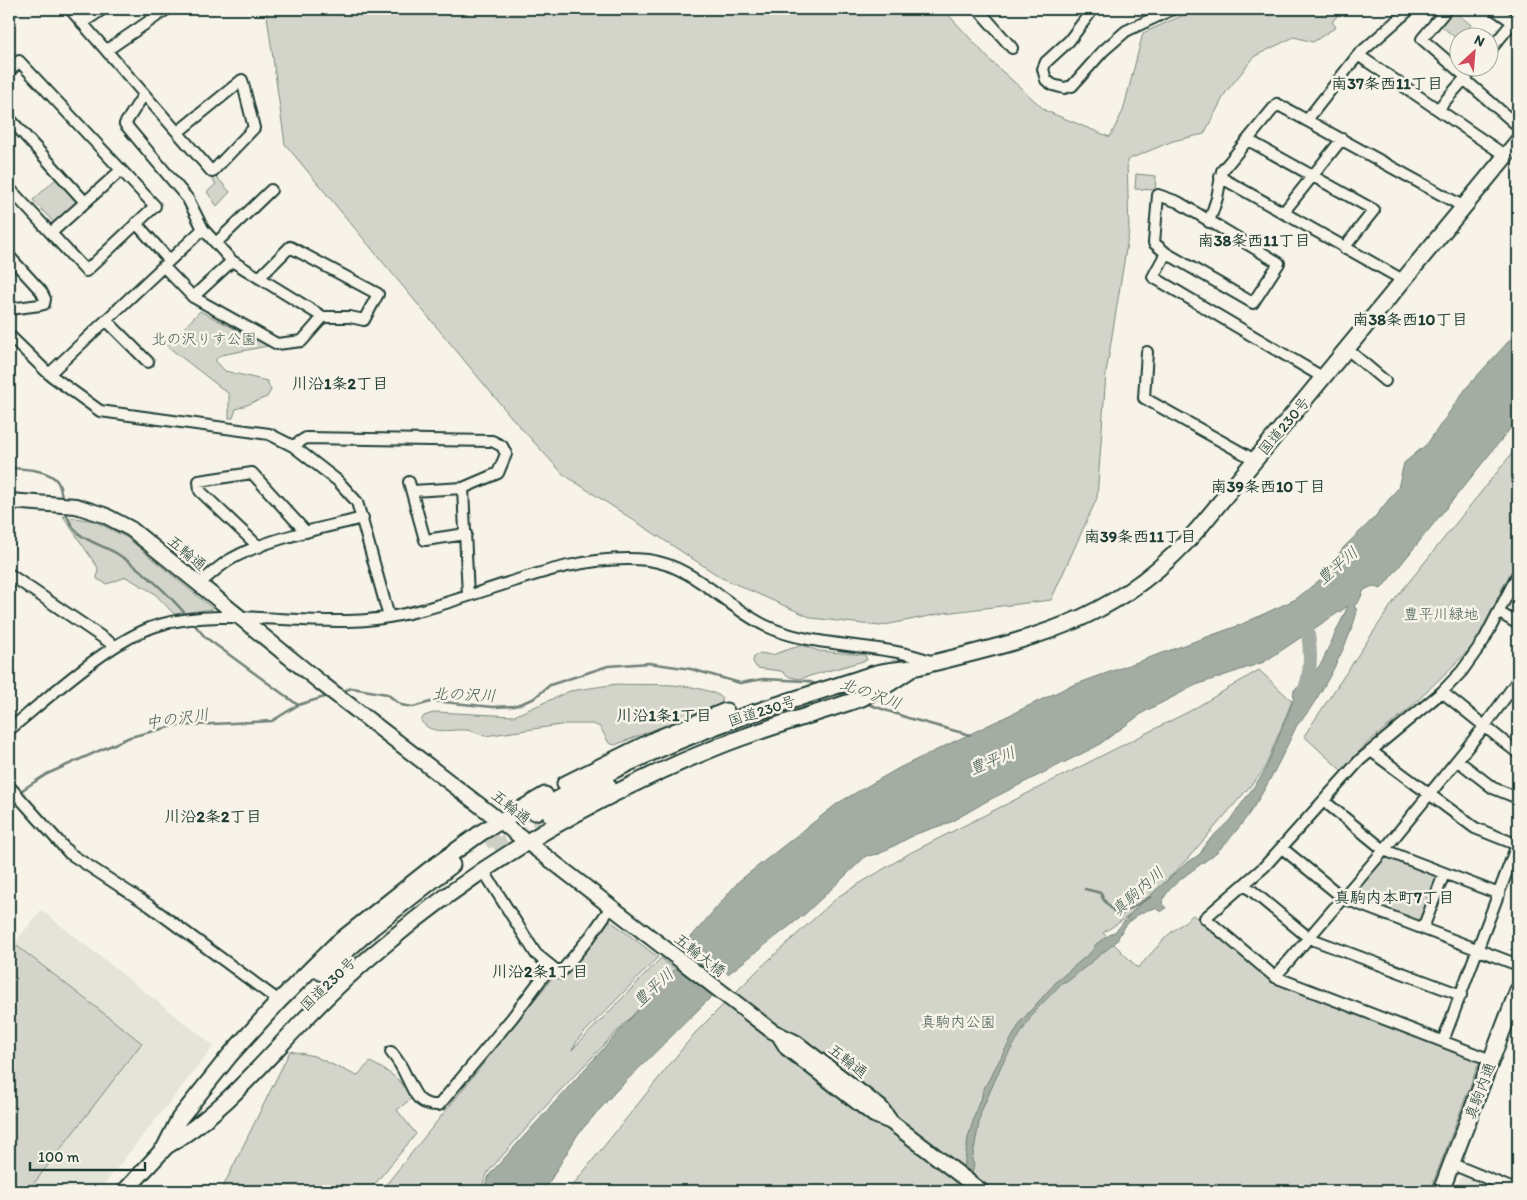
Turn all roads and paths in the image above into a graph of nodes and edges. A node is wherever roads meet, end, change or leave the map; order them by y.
1 (70, 9) edge
2 (103, 9) edge
3 (167, 9) edge
4 (1093, 9) edge
5 (1173, 9) edge
6 (1410, 9) edge
7 (1447, 9) edge
8 (1494, 9) edge
9 (980, 10) edge
10 (82, 23) junction
11 (1516, 24) edge
12 (1500, 40) edge
13 (1012, 48) dead end
14 (107, 50) junction
15 (1358, 55) junction
16 (1450, 64) edge
17 (9, 72) edge
18 (1465, 78) joint
19 (144, 94) junction
20 (1438, 109) junction
21 (9, 118) edge
22 (1307, 120) junction
23 (1518, 126) edge
24 (178, 132) junction
25 (1342, 139) junction
26 (1248, 140) junction
27 (1518, 142) edge
28 (1506, 156) junction
29 (120, 171) junction
30 (1312, 174) junction
31 (1220, 177) junction
32 (9, 188) edge
33 (271, 190) dead end
34 (86, 202) junction
35 (1464, 207) junction
36 (1282, 213) junction
37 (1209, 222) junction
38 (136, 223) junction
39 (203, 229) junction
40 (52, 232) junction
41 (216, 243) junction
42 (1344, 248) junction
43 (1166, 253) junction
44 (9, 256) edge
45 (232, 261) junction
46 (166, 263) junction
47 (259, 278) junction
48 (1403, 280) junction
49 (193, 297) junction
50 (9, 309) edge
51 (323, 317) junction
52 (107, 321) junction
53 (9, 335) edge
54 (1347, 349) junction
55 (1146, 352) dead end
56 (148, 362) dead end
57 (49, 374) junction
58 (1324, 378) junction
59 (1385, 382) dead end
60 (293, 446) junction
61 (1255, 460) junction
62 (463, 488) junction
63 (9, 501) edge
64 (363, 518) junction
65 (306, 532) junction
66 (466, 534) junction
67 (259, 547) junction
68 (9, 574) edge
69 (1518, 574) edge
70 (199, 584) junction
71 (468, 596) junction
72 (1500, 613) junction
73 (389, 617) junction
74 (241, 619) junction
75 (1518, 624) edge
76 (115, 646) junction
77 (934, 663) junction
78 (1518, 680) edge
79 (842, 682) junction
80 (872, 687) junction
81 (1442, 692) junction
82 (1484, 727) junction
83 (9, 730) edge
84 (1371, 750) junction
85 (1518, 753) edge
86 (1457, 760) junction
87 (9, 786) edge
88 (1428, 794) junction
89 (1518, 798) edge
90 (1324, 801) junction
91 (502, 821) junction
92 (528, 842) junction
93 (1518, 844) edge
94 (490, 847) tunnel mouth
95 (1282, 848) junction
96 (1384, 850) junction
97 (483, 870) junction
98 (1444, 874) junction
99 (1244, 885) junction
100 (1499, 894) junction
101 (1344, 898) junction
102 (611, 907) junction
103 (622, 916) joint
104 (1422, 928) junction
105 (1309, 938) junction
106 (1478, 949) junction
107 (1518, 965) edge
108 (551, 966) junction
109 (1275, 977) junction
110 (1518, 990) edge
111 (1460, 995) junction
112 (279, 1001) junction
113 (759, 1020) joint
114 (1443, 1041) junction
115 (391, 1052) dead end
116 (1492, 1060) junction
117 (165, 1147) junction
118 (1452, 1164) junction
119 (125, 1191) edge
120 (981, 1191) edge
121 (1441, 1191) edge
122 (1518, 1191) edge

1 - 10 street
2 - 10 street
3 - 14 street
4 - 5 street
6 - 15 street
7 - 16 street
8 - 11 street
9 - 13 street
10 - 14 street
11 - 12 street
14 - 19 street
15 - 20 street
15 - 22 street
17 - 29 street
18 - 20 street
18 - 23 street
19 - 24 street
19 - 39 street
20 - 28 street
21 - 34 street
22 - 25 street
22 - 26 street
24 - 24 street
25 - 30 street
25 - 35 street
26 - 30 street
26 - 31 street
27 - 28 highway, 国道230号
28 - 35 highway, 国道230号
29 - 34 street
29 - 38 street
30 - 36 street
30 - 42 street
31 - 36 street
31 - 37 street
32 - 40 street
33 - 41 street
34 - 40 street
35 - 48 highway, 国道230号
36 - 42 street
37 - 43 street
37 - 43 street
38 - 40 street
38 - 46 street
39 - 41 street
39 - 46 street
41 - 45 street
42 - 48 street
43 - 58 street
44 - 50 street
45 - 47 street
45 - 49 street
46 - 49 street
46 - 52 street
47 - 51 street
47 - 51 street
48 - 54 highway, 国道230号
49 - 51 street
52 - 56 street
52 - 57 street
53 - 57 street
54 - 58 highway, 国道230号
54 - 59 street
55 - 61 street
57 - 60 street
58 - 61 highway, 国道230号
60 - 62 street
60 - 64 street
61 - 77 highway, 国道230号
62 - 66 street
62 - 66 street
63 - 70 main road, 五輪通
64 - 65 street
64 - 73 street
65 - 67 street
65 - 67 street
66 - 71 street
67 - 70 street
68 - 76 street
69 - 72 street
70 - 74 main road, 五輪通
71 - 73 street
71 - 77 street
72 - 75 street
72 - 81 street
73 - 74 street
74 - 76 street
74 - 91 main road, 五輪通
76 - 83 street
77 - 80 highway, 国道230号
78 - 82 street
79 - 80 highway, 国道230号
79 - 80 highway, 国道230号
79 - 91 highway
80 - 92 highway
81 - 82 street
81 - 84 street
82 - 85 street
82 - 86 street
84 - 88 street
84 - 90 street
86 - 88 street
86 - 89 street
87 - 112 street
88 - 93 street
88 - 96 street
90 - 95 street
90 - 96 street
91 - 92 main road, 五輪通
91 - 112 highway
92 - 97 highway
92 - 102 main road, 五輪通
93 - 100 street
94 - 117 highway, 国道230号
95 - 99 street
95 - 101 street
96 - 98 street
96 - 101 street
97 - 108 street
97 - 117 highway
98 - 100 street
98 - 104 street
99 - 105 street
99 - 109 street
100 - 106 street
101 - 104 street
101 - 105 street
102 - 103 main road, 五輪通
102 - 108 street
103 - 113 main road, 五輪大橋
104 - 106 street
105 - 109 street
105 - 111 street
106 - 107 street
106 - 111 street
108 - 115 street
109 - 114 street
110 - 116 highway, 真駒内通
111 - 114 street
112 - 117 highway
113 - 120 main road, 五輪通
114 - 116 street
116 - 118 highway, 真駒内通
117 - 119 highway, 国道230号
118 - 121 highway, 真駒内通
118 - 122 street

